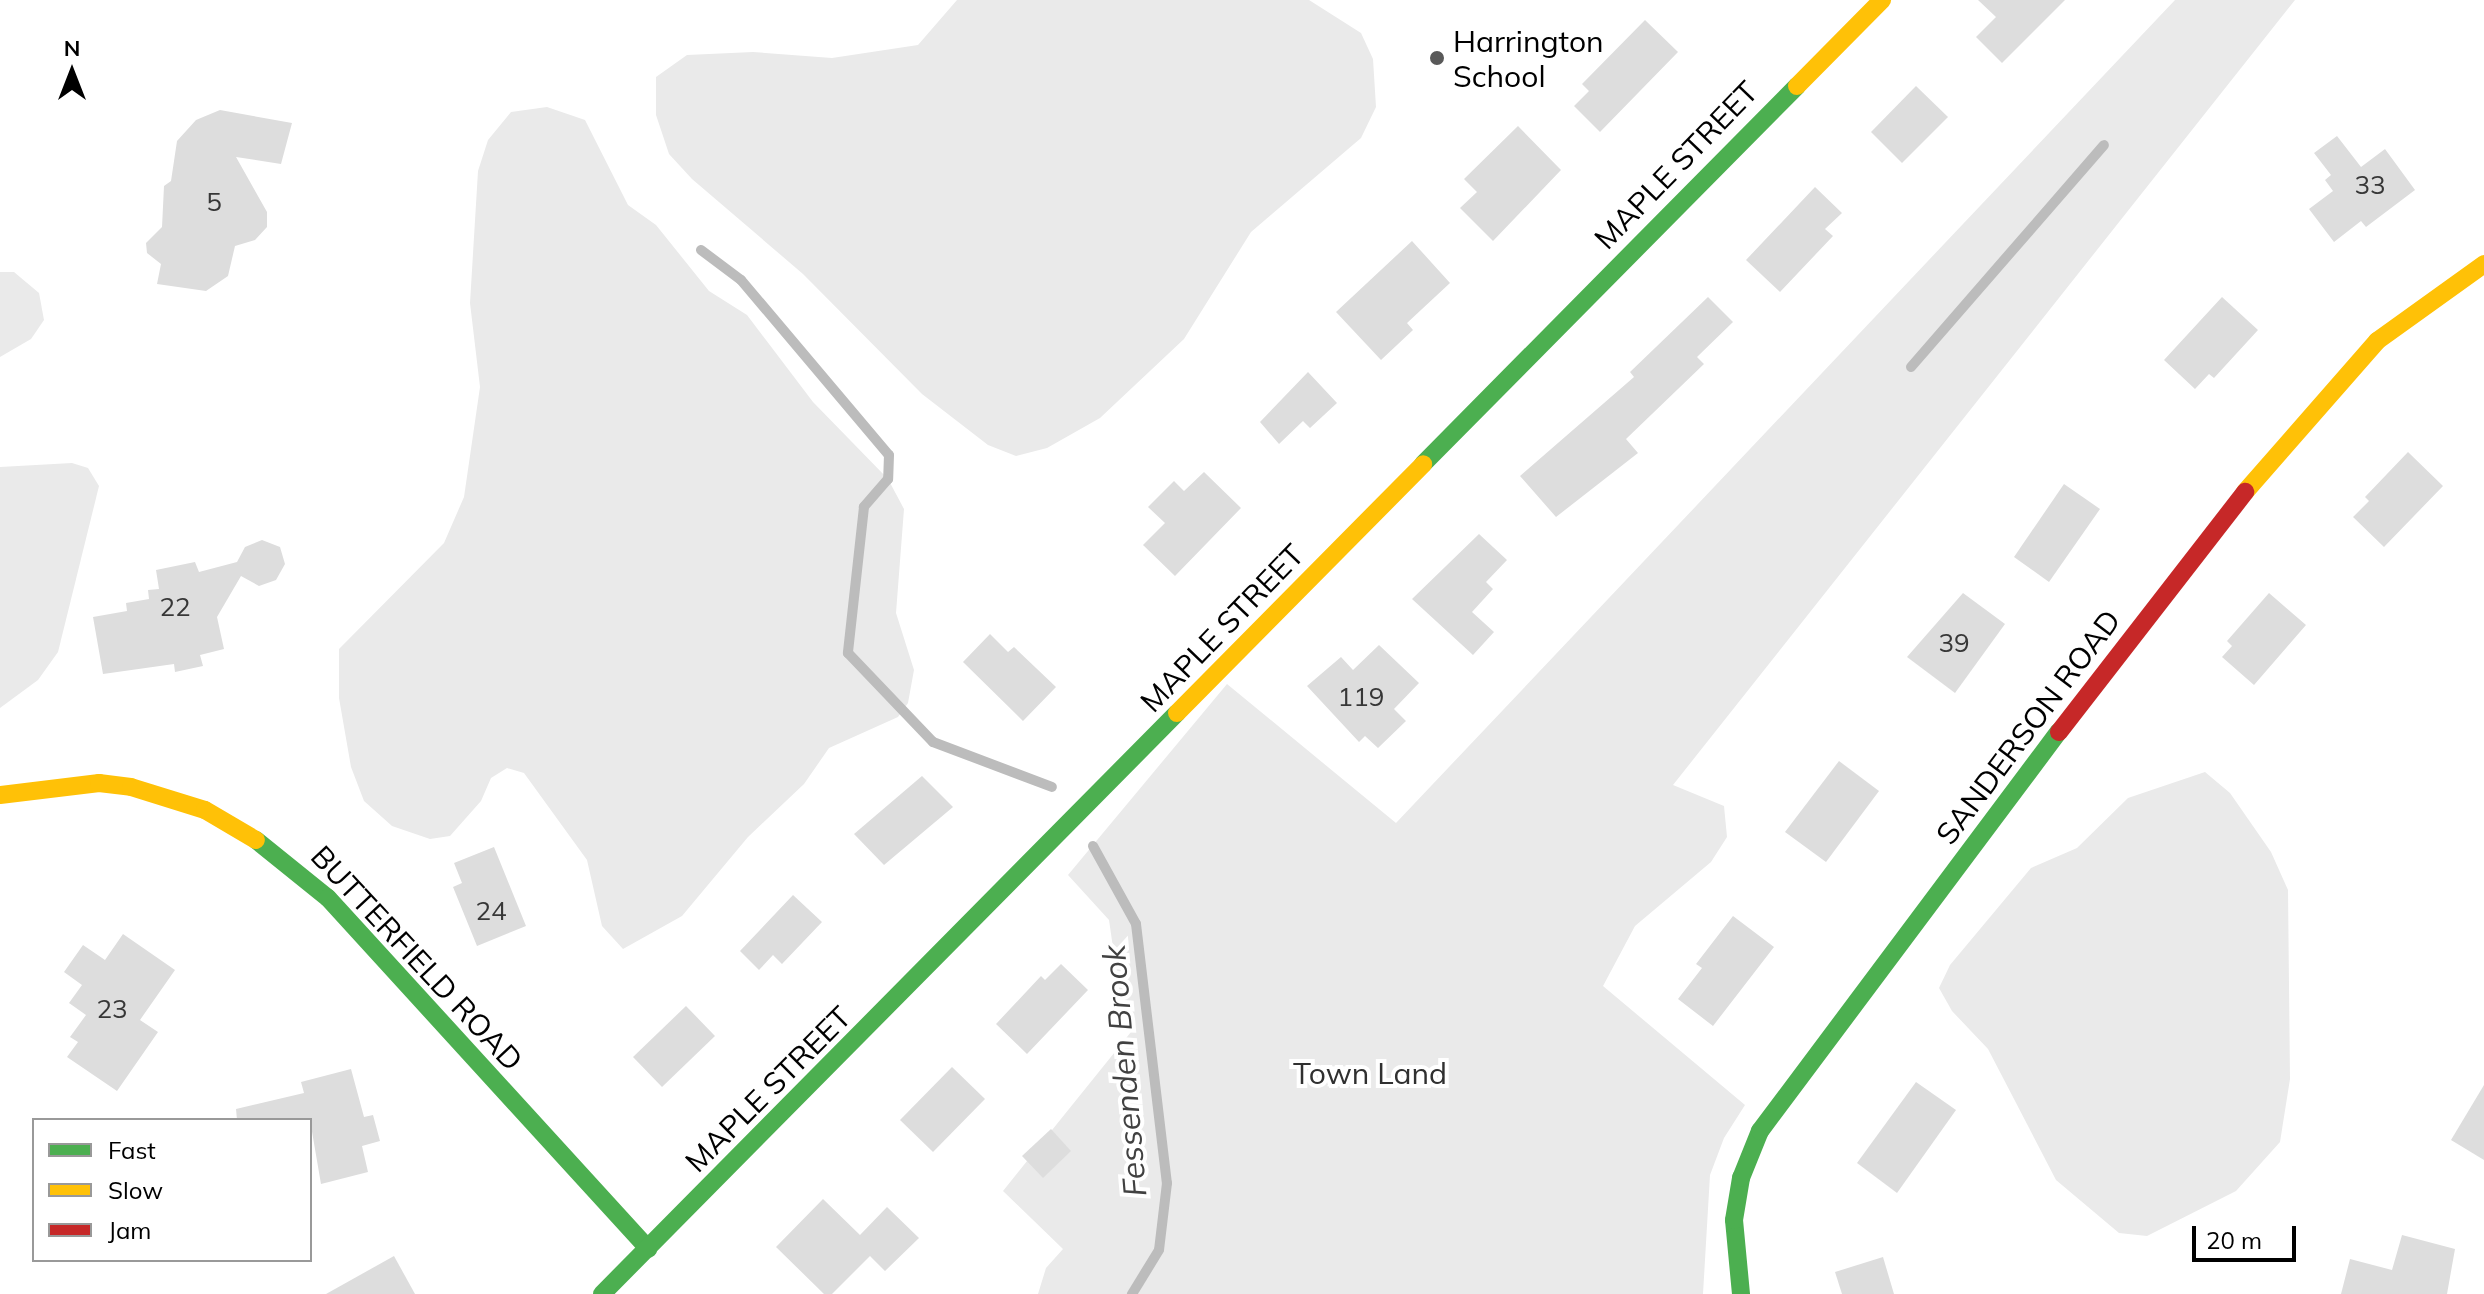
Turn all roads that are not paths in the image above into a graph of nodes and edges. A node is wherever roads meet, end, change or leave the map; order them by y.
1 (1882, 0) edge
2 (2484, 264) edge
3 (0, 795) edge
4 (648, 1249) junction
5 (602, 1294) edge
6 (1741, 1294) edge

1 - 4 street, MAPLE STREET
2 - 6 street, SANDERSON ROAD
3 - 4 street, BUTTERFIELD ROAD
4 - 5 street, MAPLE STREET

